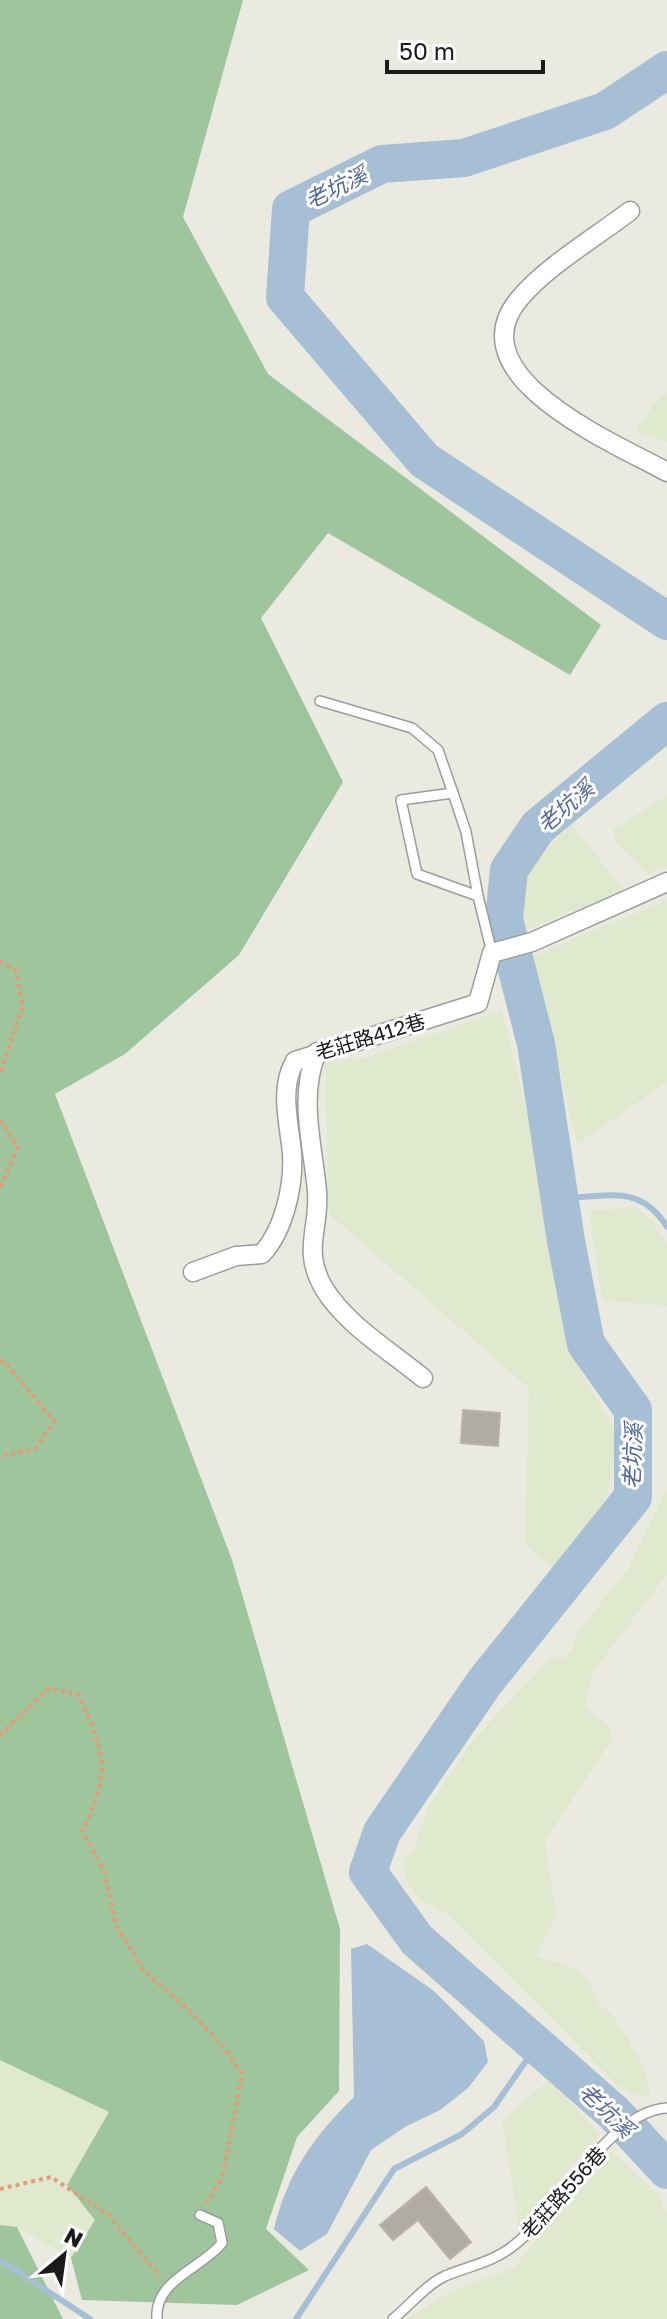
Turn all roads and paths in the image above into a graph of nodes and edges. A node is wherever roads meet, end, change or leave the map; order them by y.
1 (630, 211) dead end
2 (667, 472) edge
3 (320, 701) dead end
4 (453, 793) junction
5 (667, 882) edge
6 (478, 896) junction
7 (492, 953) junction
8 (0, 961) edge
9 (317, 1052) junction
10 (0, 1073) edge
11 (0, 1120) edge
12 (0, 1188) edge
13 (193, 1272) dead end
14 (0, 1361) edge
15 (423, 1378) dead end
16 (0, 1456) edge
17 (0, 1735) edge
18 (667, 2108) edge
19 (0, 2189) edge
20 (200, 2215) joint
21 (167, 2286) junction
22 (157, 2319) edge
23 (393, 2319) edge

1 - 2 street
3 - 4 lane
4 - 6 lane
4 - 6 lane
5 - 7 street
6 - 7 lane
7 - 9 street, 老莊路412巷
8 - 10 path
9 - 13 street, 老莊路412巷
9 - 15 street
11 - 12 path
14 - 16 path
17 - 20 path
18 - 23 lane, 老莊路556巷
19 - 21 path
20 - 21 lane
21 - 22 lane

